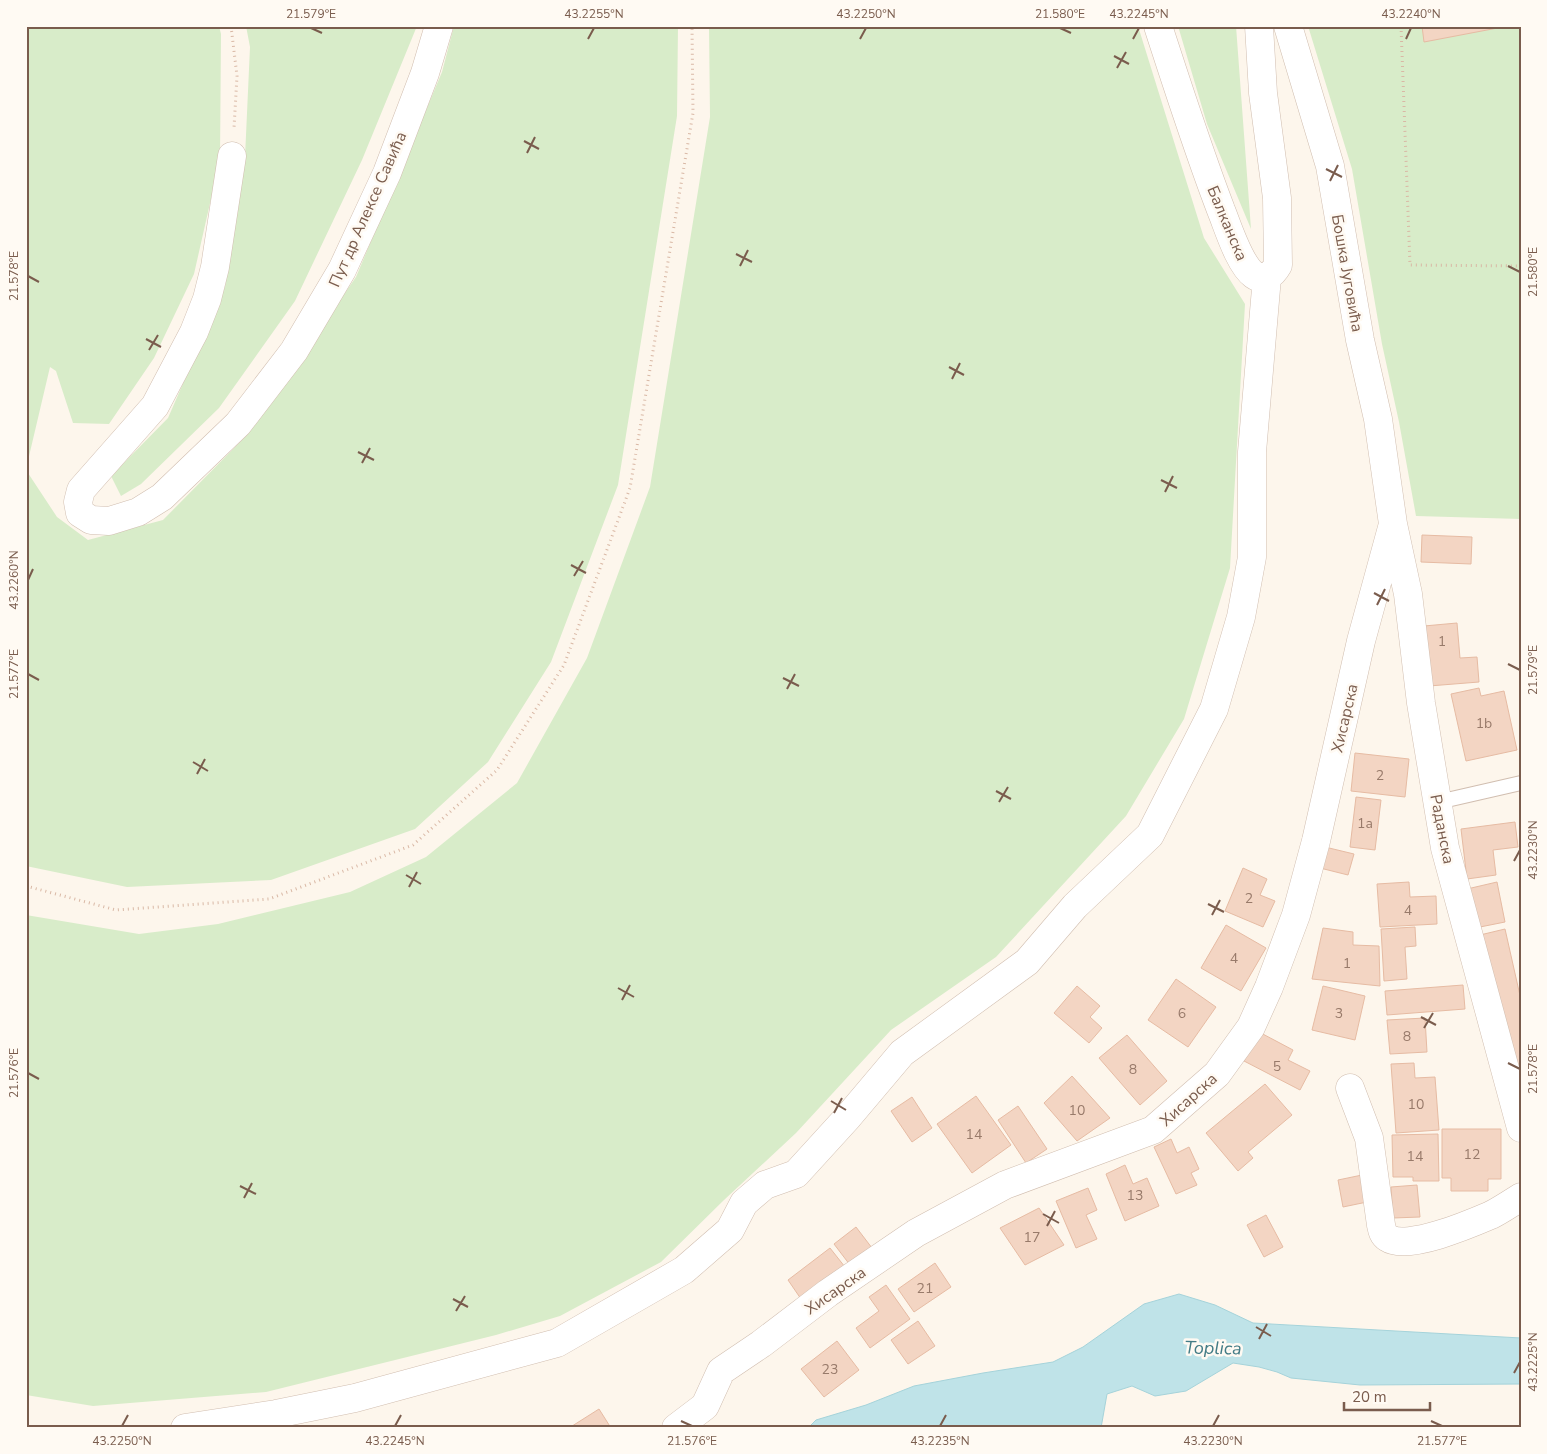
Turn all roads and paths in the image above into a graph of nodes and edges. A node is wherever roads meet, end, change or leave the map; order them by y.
1 (231, 26) edge
2 (439, 26) edge
3 (692, 26) edge
4 (1158, 26) edge
5 (1259, 26) edge
6 (1288, 26) edge
7 (1401, 26) edge
8 (232, 156) joint
9 (1521, 266) edge
10 (1267, 277) junction
11 (1393, 524) junction
12 (1521, 783) edge
13 (1438, 802) junction
14 (26, 886) edge
15 (1350, 1088) dead end
16 (1521, 1128) edge
17 (1521, 1197) edge
18 (185, 1428) edge
19 (676, 1428) edge

1 - 8 path
2 - 8 street, Пут др Алексе Савића
3 - 14 path
4 - 10 street, Балканска
5 - 10 street
6 - 11 street, Бошка Југовића
7 - 9 path
10 - 18 street
11 - 13 street, Раданска
11 - 19 street, Хисарска
12 - 13 lane
13 - 16 street, Раданска
15 - 17 street

